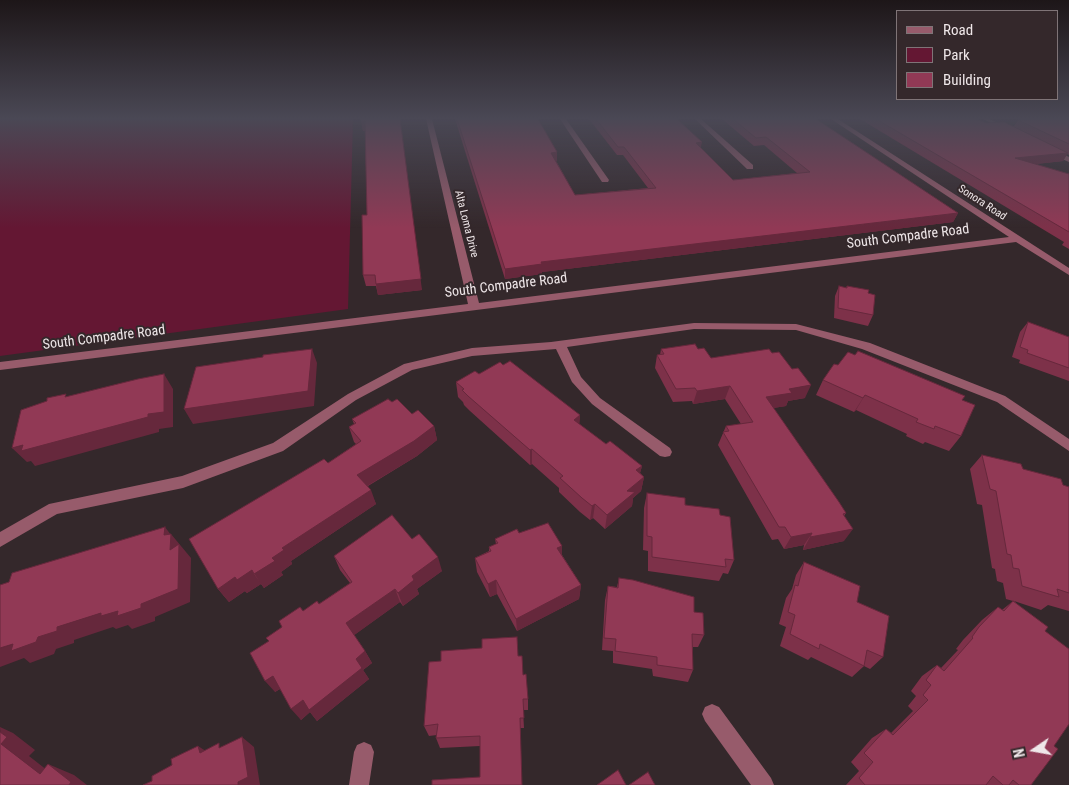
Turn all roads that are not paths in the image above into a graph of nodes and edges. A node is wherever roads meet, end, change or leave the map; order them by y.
1 (438, 156) edge
2 (588, 156) edge
3 (739, 156) edge
4 (891, 156) edge
5 (750, 166) dead end
6 (605, 180) dead end
7 (1016, 239) junction
8 (1069, 272) edge
9 (474, 305) junction
10 (560, 345) junction
11 (0, 366) edge
12 (1069, 446) edge
13 (665, 452) dead end
14 (0, 540) edge
15 (712, 714) dead end
16 (364, 752) dead end
17 (359, 785) edge
18 (764, 785) edge

1 - 9 street, Alta Loma Drive
2 - 6 street
3 - 5 street
4 - 7 street, Sonora Road
7 - 8 street, Sonora Road
7 - 9 street, South Compadre Road
9 - 11 street, South Compadre Road
10 - 12 street
10 - 13 street
10 - 14 street
15 - 18 street
16 - 17 street

